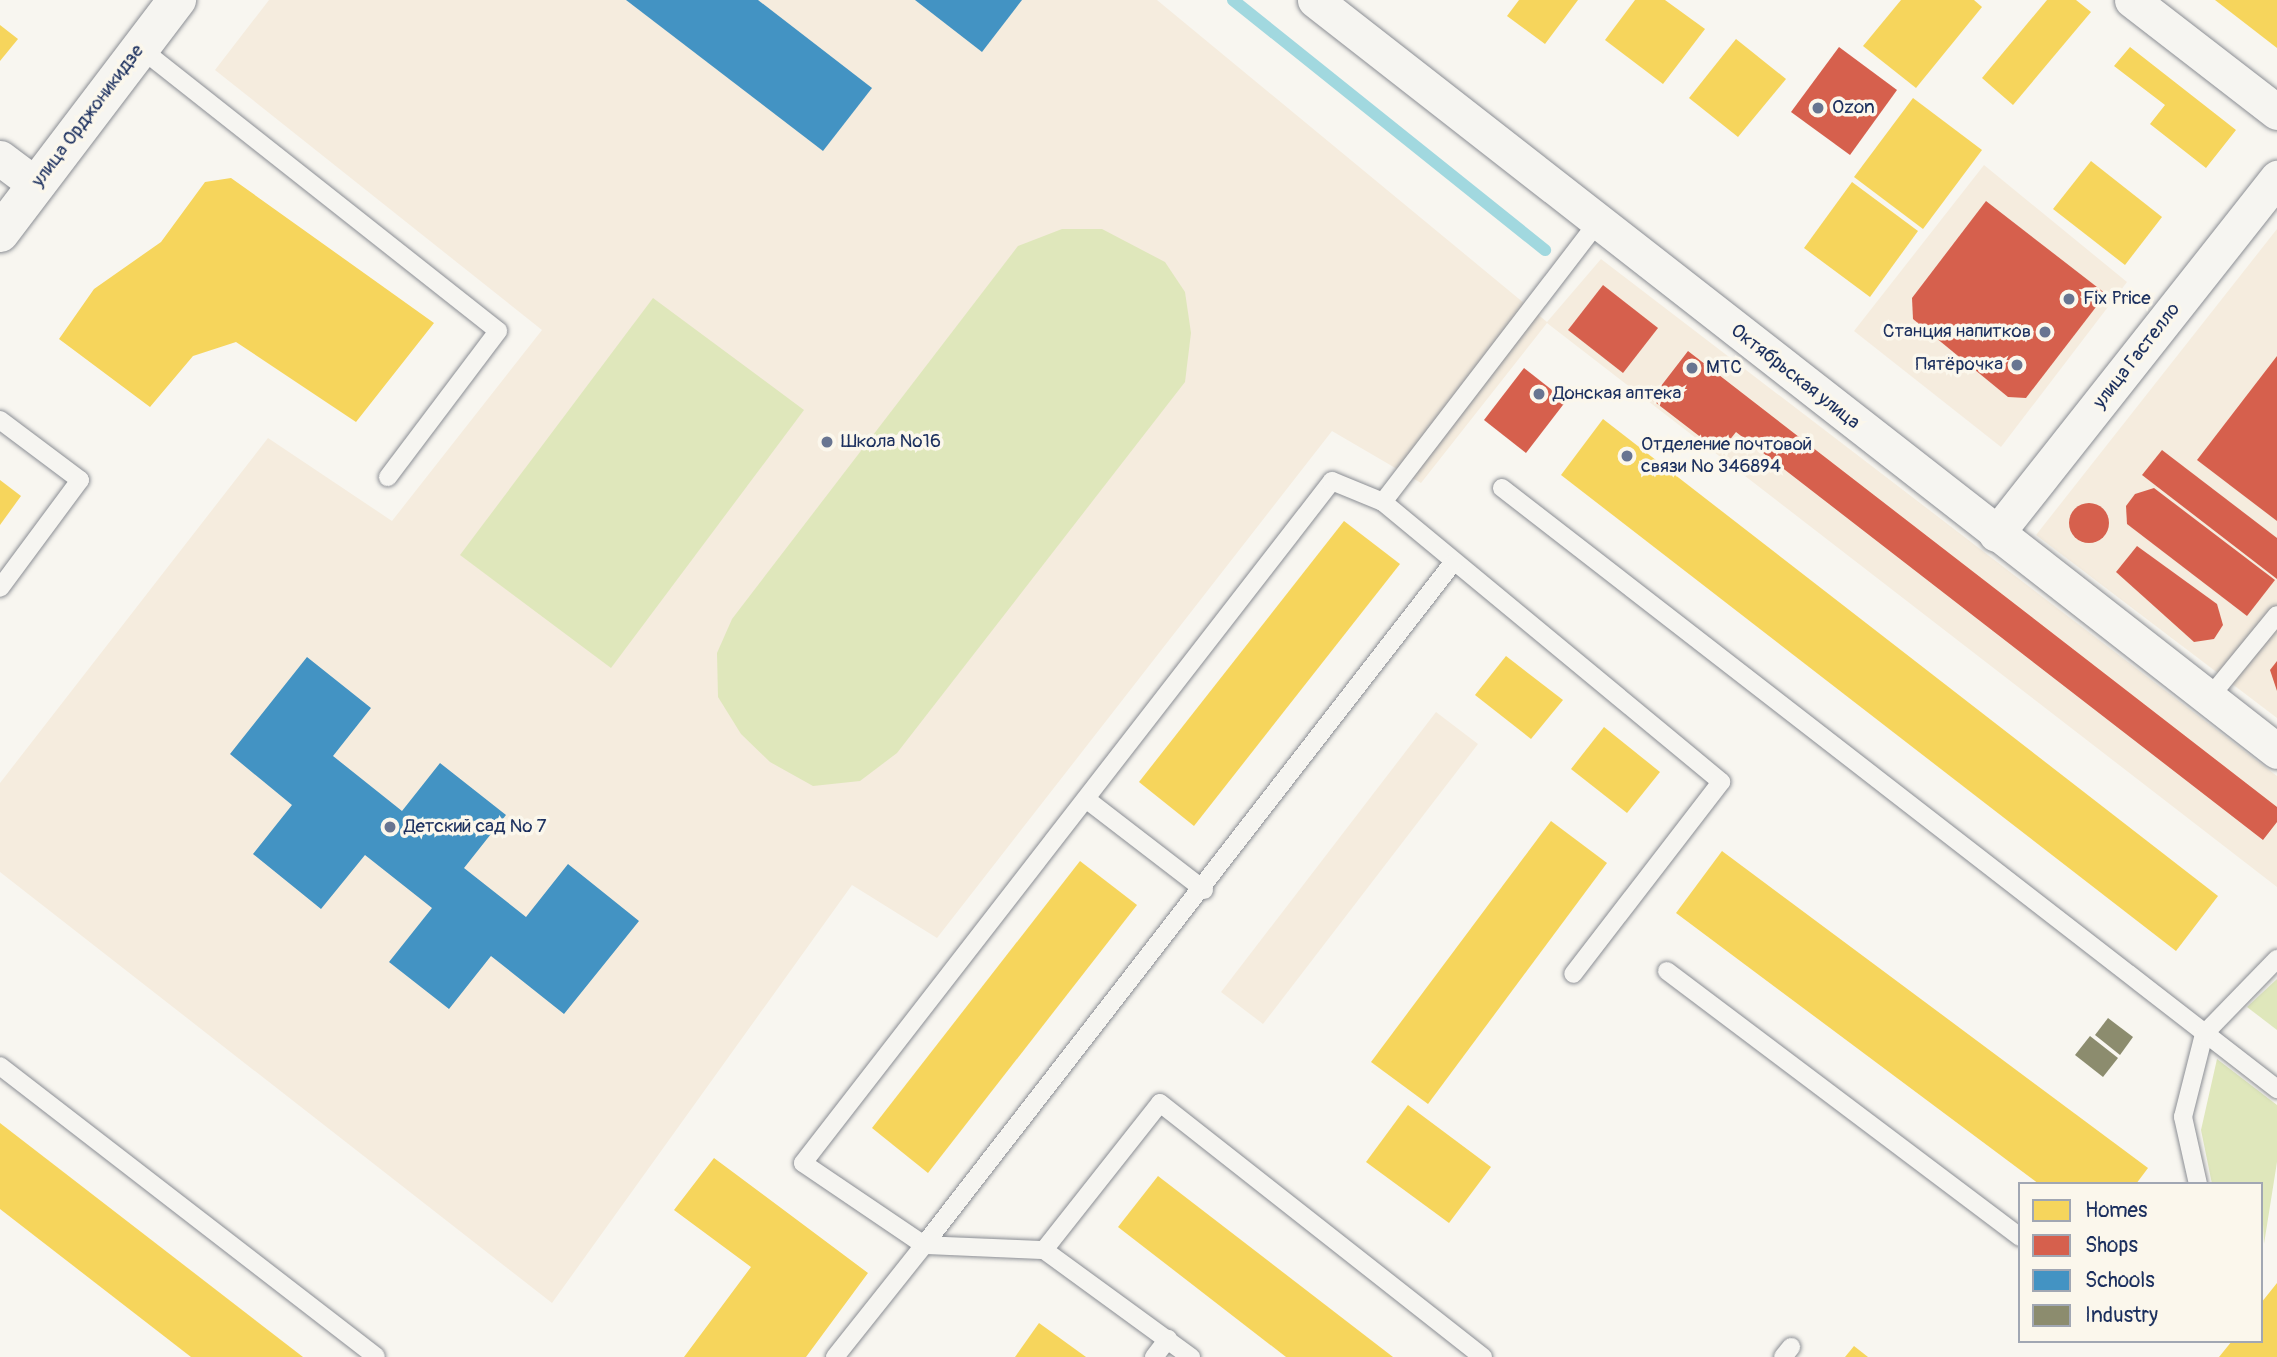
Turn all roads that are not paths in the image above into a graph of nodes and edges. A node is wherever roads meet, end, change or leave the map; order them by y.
1 (177, 0) edge
2 (1315, 0) edge
3 (2132, 0) edge
4 (140, 48) junction
5 (2277, 112) edge
6 (0, 158) edge
7 (2277, 178) edge
8 (36, 185) junction
9 (1597, 223) junction
10 (0, 233) edge
11 (0, 420) edge
12 (388, 477) dead end
13 (1502, 488) dead end
14 (1383, 502) junction
15 (1996, 534) junction
16 (1452, 564) junction
17 (0, 588) edge
18 (2277, 615) edge
19 (2209, 698) junction
20 (2277, 751) edge
21 (1086, 799) junction
22 (1204, 890) junction
23 (2277, 959) edge
24 (1667, 971) dead end
25 (1573, 974) dead end
26 (2204, 1034) junction
27 (0, 1066) edge
28 (2277, 1089) edge
29 (2198, 1182) edge
30 (2018, 1235) edge
31 (924, 1245) junction
32 (1044, 1250) junction
33 (1168, 1339) junction
34 (376, 1357) edge
35 (835, 1357) edge
36 (1154, 1357) edge
37 (1191, 1357) edge
38 (1483, 1357) edge

1 - 4 street, улица Орджоникидзе
2 - 9 street, Октябрьская улица
3 - 5 street
4 - 8 street, улица Орджоникидзе
4 - 12 lane
6 - 8 street
7 - 15 street, улица Гастелло
8 - 10 street, улица Орджоникидзе
9 - 14 lane
9 - 15 street, Октябрьская улица
11 - 17 lane
13 - 26 lane
14 - 16 lane
14 - 21 lane
15 - 19 street, Октябрьская улица
16 - 22 lane
16 - 25 lane
18 - 19 lane
19 - 20 street, Октябрьская улица
21 - 22 lane
21 - 31 lane
22 - 31 lane
23 - 26 lane
24 - 30 lane
26 - 28 lane
26 - 29 lane
27 - 34 lane
31 - 32 lane
31 - 35 lane
32 - 33 lane
32 - 38 lane
33 - 36 lane
33 - 37 lane

